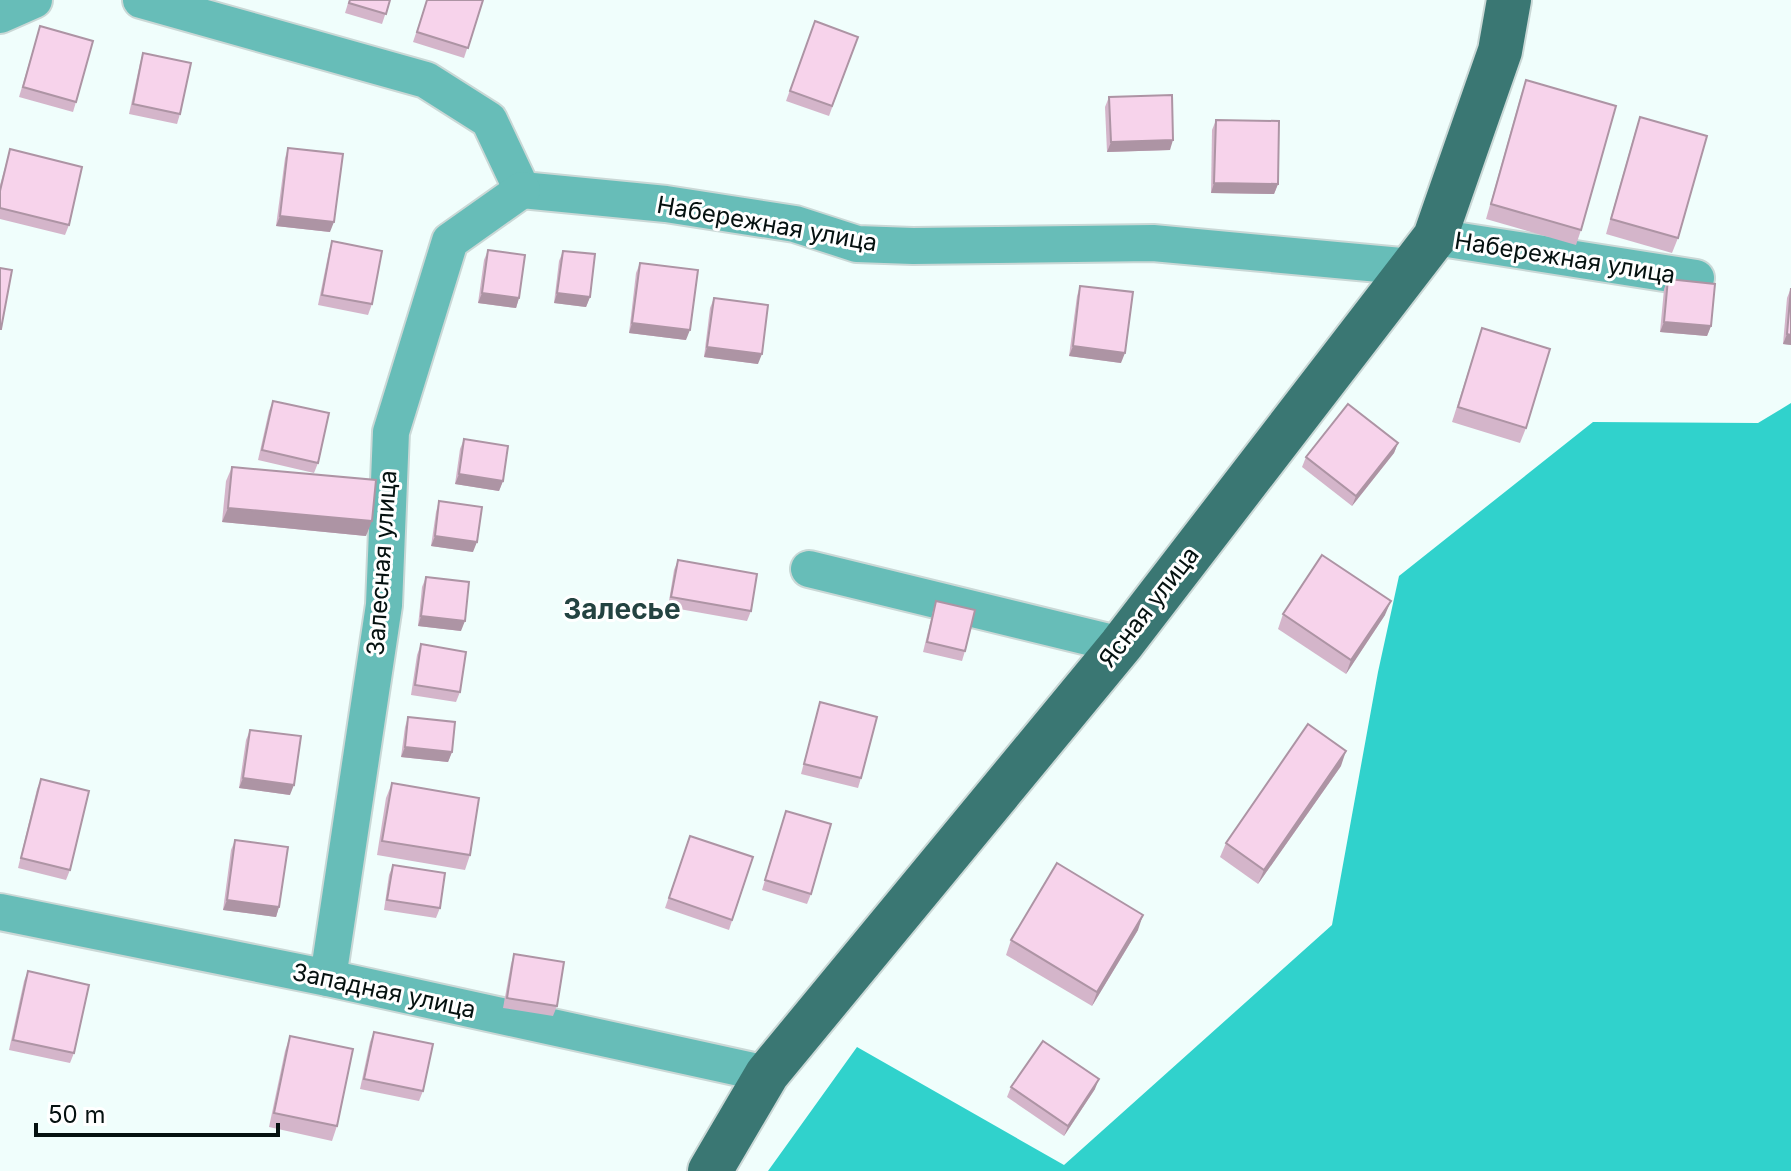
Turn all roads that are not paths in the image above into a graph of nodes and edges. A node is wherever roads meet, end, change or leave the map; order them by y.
1 (34, 0) edge
2 (141, 0) edge
3 (1509, 0) edge
4 (0, 15) edge
5 (522, 190) junction
6 (1423, 252) junction
7 (1696, 278) edge
8 (809, 569) dead end
9 (1121, 645) junction
10 (0, 912) edge
11 (328, 978) junction
12 (767, 1074) junction
13 (710, 1171) edge

1 - 4 street
2 - 5 street
3 - 6 main road, Ясная улица
5 - 6 street, Набережная улица
5 - 11 street, Залесная улица
6 - 7 street, Набережная улица
6 - 9 main road, Ясная улица
8 - 9 street
9 - 12 main road, Ясная улица
10 - 11 street, Западная улица
11 - 12 street, Западная улица
12 - 13 main road, Ясная улица

